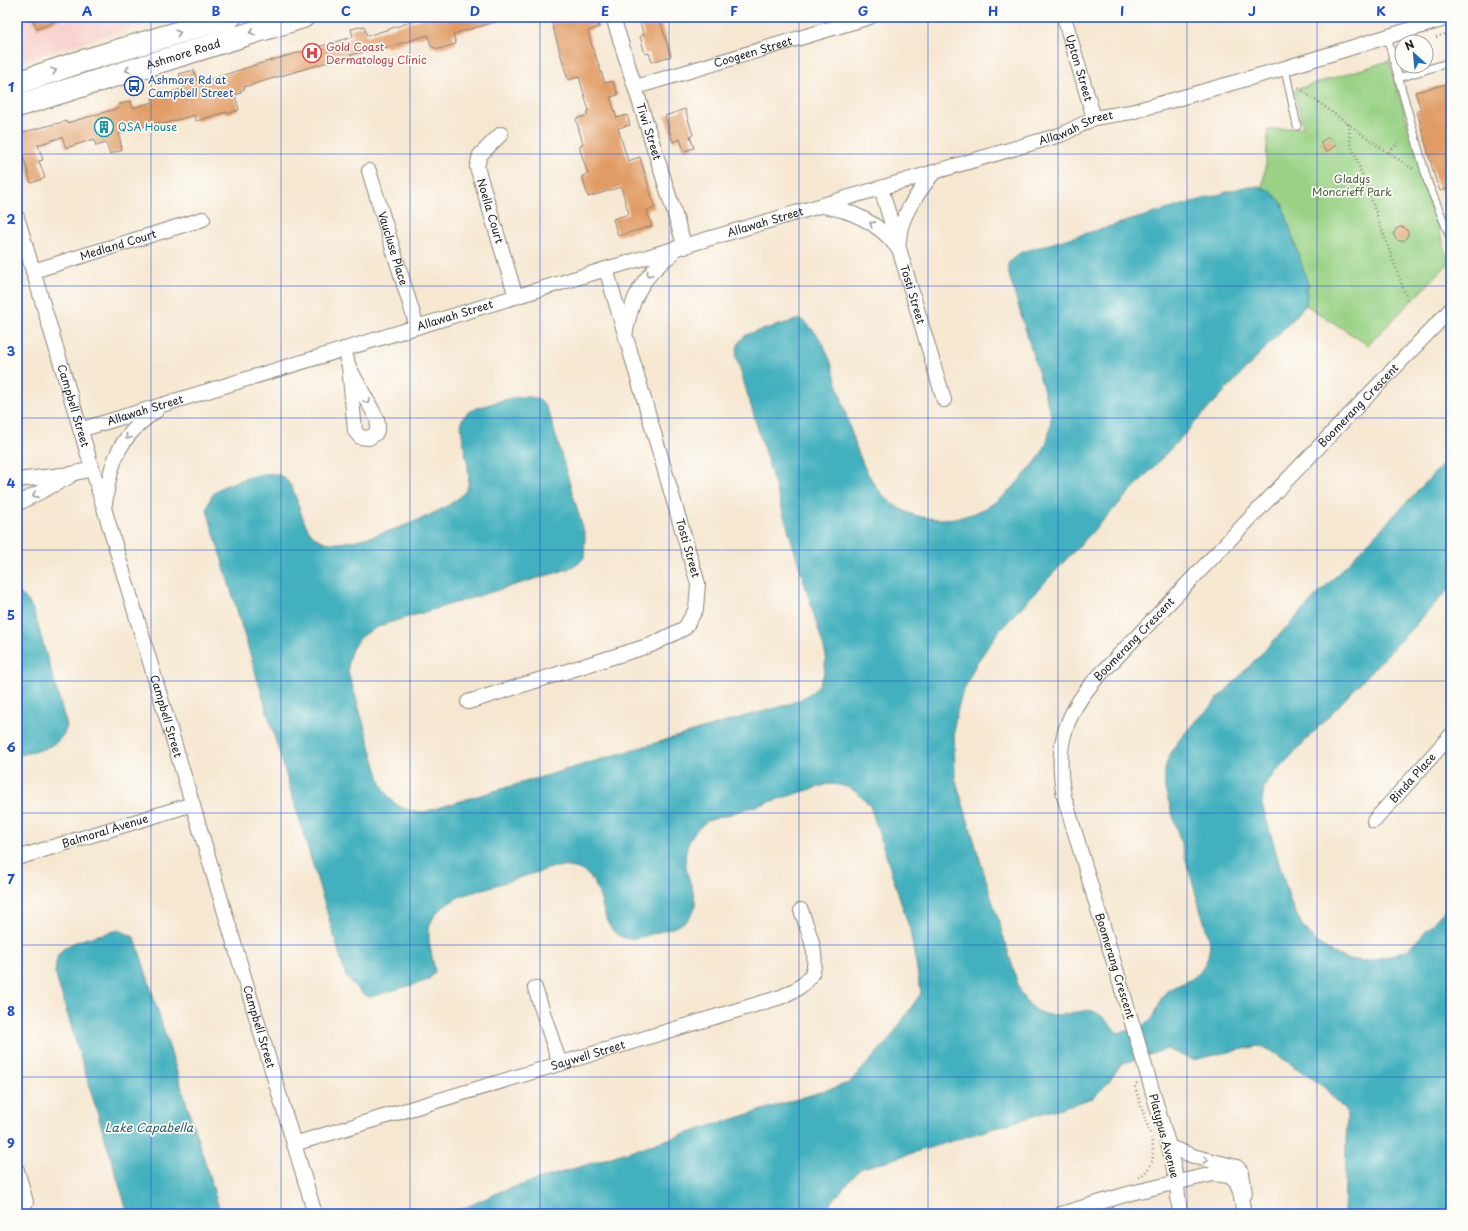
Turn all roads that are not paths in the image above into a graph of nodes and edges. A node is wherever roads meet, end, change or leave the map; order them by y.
1 (230, 17) edge
2 (303, 17) edge
3 (614, 17) edge
4 (870, 17) edge
5 (1064, 17) edge
6 (1451, 17) edge
7 (203, 21) edge
8 (1387, 36) junction
9 (1451, 62) edge
10 (1286, 68) junction
11 (1399, 78) junction
12 (17, 83) edge
13 (636, 87) junction
14 (17, 106) edge
15 (1094, 118) junction
16 (1297, 126) dead end
17 (501, 134) dead end
18 (369, 171) dead end
19 (934, 172) junction
20 (881, 188) junction
21 (821, 206) junction
22 (17, 217) edge
23 (203, 219) dead end
24 (1451, 239) edge
25 (681, 248) junction
26 (900, 251) junction
27 (606, 269) junction
28 (33, 271) junction
29 (516, 297) junction
30 (1451, 309) edge
31 (416, 327) junction
32 (625, 334) junction
33 (344, 349) junction
34 (349, 367) dead end
35 (944, 400) dead end
36 (168, 403) junction
37 (80, 430) junction
38 (85, 471) junction
39 (17, 480) edge
40 (17, 504) edge
41 (105, 511) junction
42 (468, 702) dead end
43 (1451, 735) edge
44 (193, 804) junction
45 (1374, 821) dead end
46 (17, 858) edge
47 (802, 910) dead end
48 (535, 988) dead end
49 (1142, 1059) joint
50 (560, 1064) junction
51 (294, 1144) junction
52 (1169, 1147) junction
53 (17, 1170) edge
54 (1177, 1183) junction
55 (26, 1202) dead end
56 (315, 1214) edge
57 (1061, 1214) edge
58 (1180, 1214) edge
59 (1245, 1214) edge

1 - 7 main road, Ashmore Road
2 -> 14 main road, Ashmore Road
3 - 13 street, Tiwi Street
4 - 13 street, Coogeen Street
5 - 15 street, Upton Street
6 - 8 street, Allawah Street
12 -> 7 main road, Ashmore Road
8 - 10 street, Allawah Street
8 - 11 lane
9 - 11 lane
10 - 15 street, Allawah Street
10 - 16 lane
11 - 24 lane
13 - 25 street, Tiwi Street
15 - 19 street, Allawah Street
17 - 29 street, Noella Court
18 - 31 street, Vaucluse Place
19 - 20 street, Allawah Street
19 - 26 street
20 - 21 street, Allawah Street
20 - 26 street, Tosti Street
21 - 25 street, Allawah Street
26 -> 21 street
22 - 28 street, Campbell Street
23 - 28 street, Medland Court
25 - 27 street, Allawah Street
25 -> 32 street
26 - 35 street, Tosti Street
27 - 29 street, Allawah Street
27 - 32 street, Tosti Street
28 - 37 street, Campbell Street
29 - 31 street, Allawah Street
30 - 49 street, Boomerang Crescent
31 - 33 street, Allawah Street
32 - 42 street, Tosti Street
33 - 34 street
33 - 36 street, Allawah Street
36 - 37 street, Allawah Street
36 -> 41 street
37 - 38 street, Campbell Street
38 - 39 street
38 -> 40 street
38 - 41 street, Campbell Street
41 - 44 street, Campbell Street
43 - 45 street, Binda Place
44 - 46 street, Balmoral Avenue
44 - 51 street, Campbell Street
47 - 50 street, Saywell Street
48 - 50 street
49 - 52 street, Platypus Avenue
50 - 51 street, Saywell Street
51 - 56 street, Campbell Street
52 - 54 street, Platypus Avenue
52 -> 59 street
53 - 55 street
54 - 57 street
54 - 58 street, Platypus Avenue
54 - 59 street

